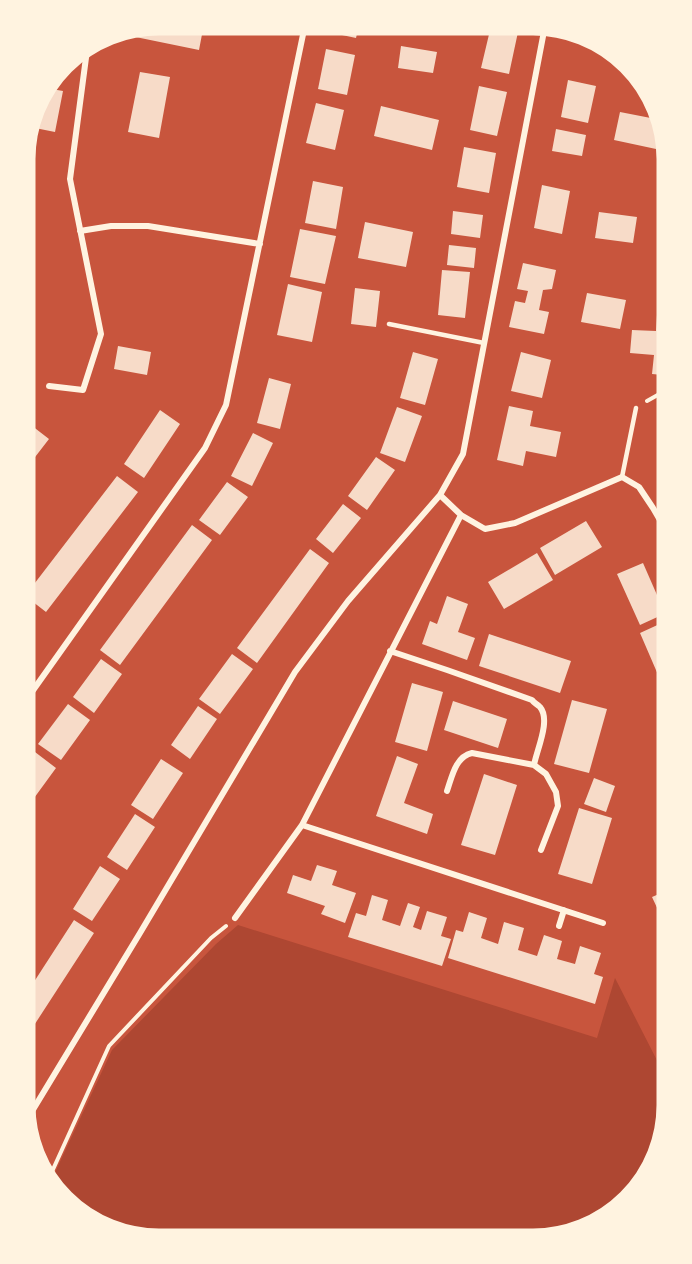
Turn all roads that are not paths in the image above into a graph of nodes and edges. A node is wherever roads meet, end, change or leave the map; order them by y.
1 (303, 34) edge
2 (543, 35) edge
3 (86, 58) edge
4 (80, 231) junction
5 (260, 244) junction
6 (389, 324) dead end
7 (484, 343) junction
8 (49, 386) dead end
9 (636, 408) road end
10 (622, 477) junction
11 (440, 495) junction
12 (461, 515) junction
13 (658, 516) edge
14 (390, 651) junction
15 (34, 688) edge
16 (534, 765) junction
17 (447, 792) dead end
18 (302, 825) junction
19 (541, 849) dead end
20 (564, 910) junction
21 (235, 918) road end
22 (603, 923) dead end
23 (559, 926) dead end
24 (34, 1108) edge

1 - 5 street
2 - 7 street
3 - 4 street
4 - 5 street
4 - 8 street
5 - 15 street
6 - 7 lane
7 - 11 street
9 - 10 lane
10 - 12 street
10 - 13 street
11 - 12 street
11 - 24 street
12 - 14 street
14 - 16 street
14 - 18 street
16 - 17 street
16 - 19 street
18 - 20 street
18 - 21 street
20 - 22 street
20 - 23 street

